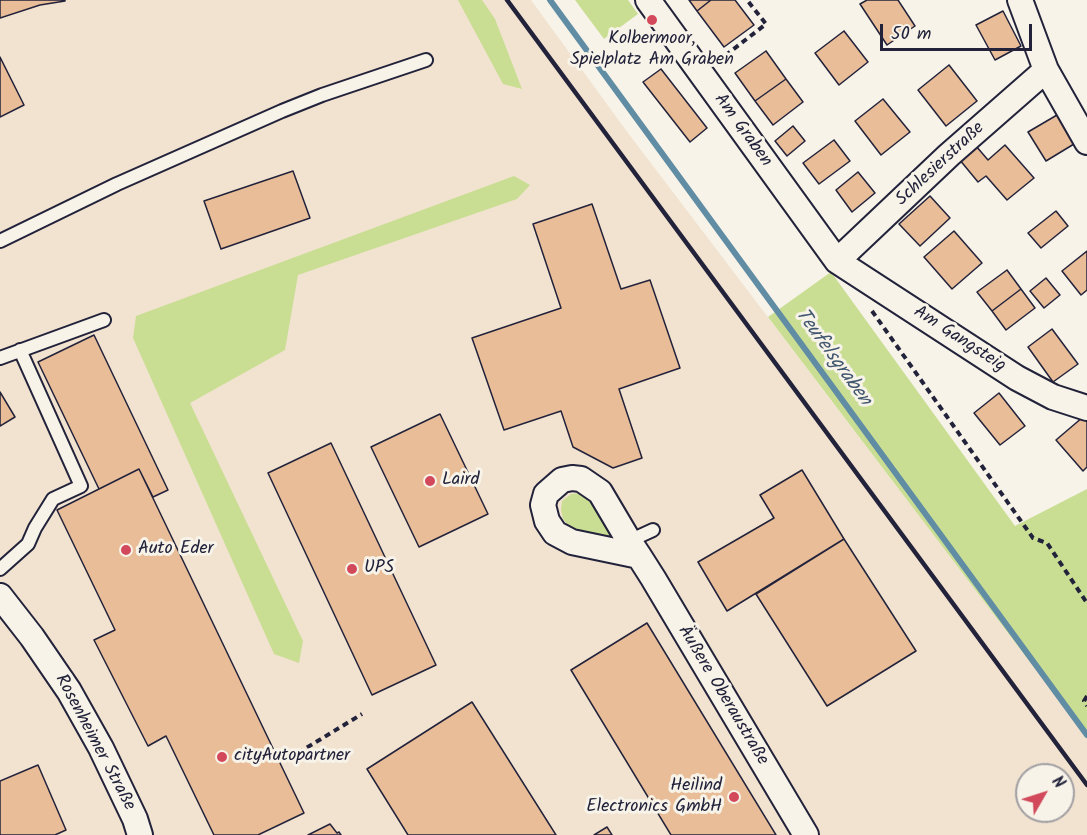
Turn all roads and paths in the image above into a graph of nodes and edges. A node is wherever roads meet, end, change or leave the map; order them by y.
1 (648, 0) edge
2 (747, 0) edge
3 (1020, 0) edge
4 (426, 60) dead end
5 (1046, 70) junction
6 (700, 74) junction
7 (1087, 142) edge
8 (0, 241) edge
9 (837, 261) junction
10 (871, 309) dead end
11 (104, 320) dead end
12 (21, 350) junction
13 (0, 358) edge
14 (1087, 408) edge
15 (654, 530) dead end
16 (634, 548) joint
17 (0, 568) edge
18 (0, 596) edge
19 (1087, 603) edge
20 (1087, 696) edge
21 (1087, 706) edge
22 (362, 714) dead end
23 (298, 753) dead end
24 (141, 835) edge
25 (806, 835) edge

1 - 6 street, Am Graben
2 - 6 path
3 - 5 street
4 - 8 lane
5 - 7 street
5 - 9 street, Schlesierstraße
6 - 9 street, Am Graben
9 - 14 street, Am Gangsteig
10 - 19 path
11 - 12 lane
12 - 13 lane
12 - 17 lane
15 - 16 lane
16 - 25 street, Äußere Oberaustraße
18 - 24 street, Rosenheimer Straße
20 - 21 path
22 - 23 path

